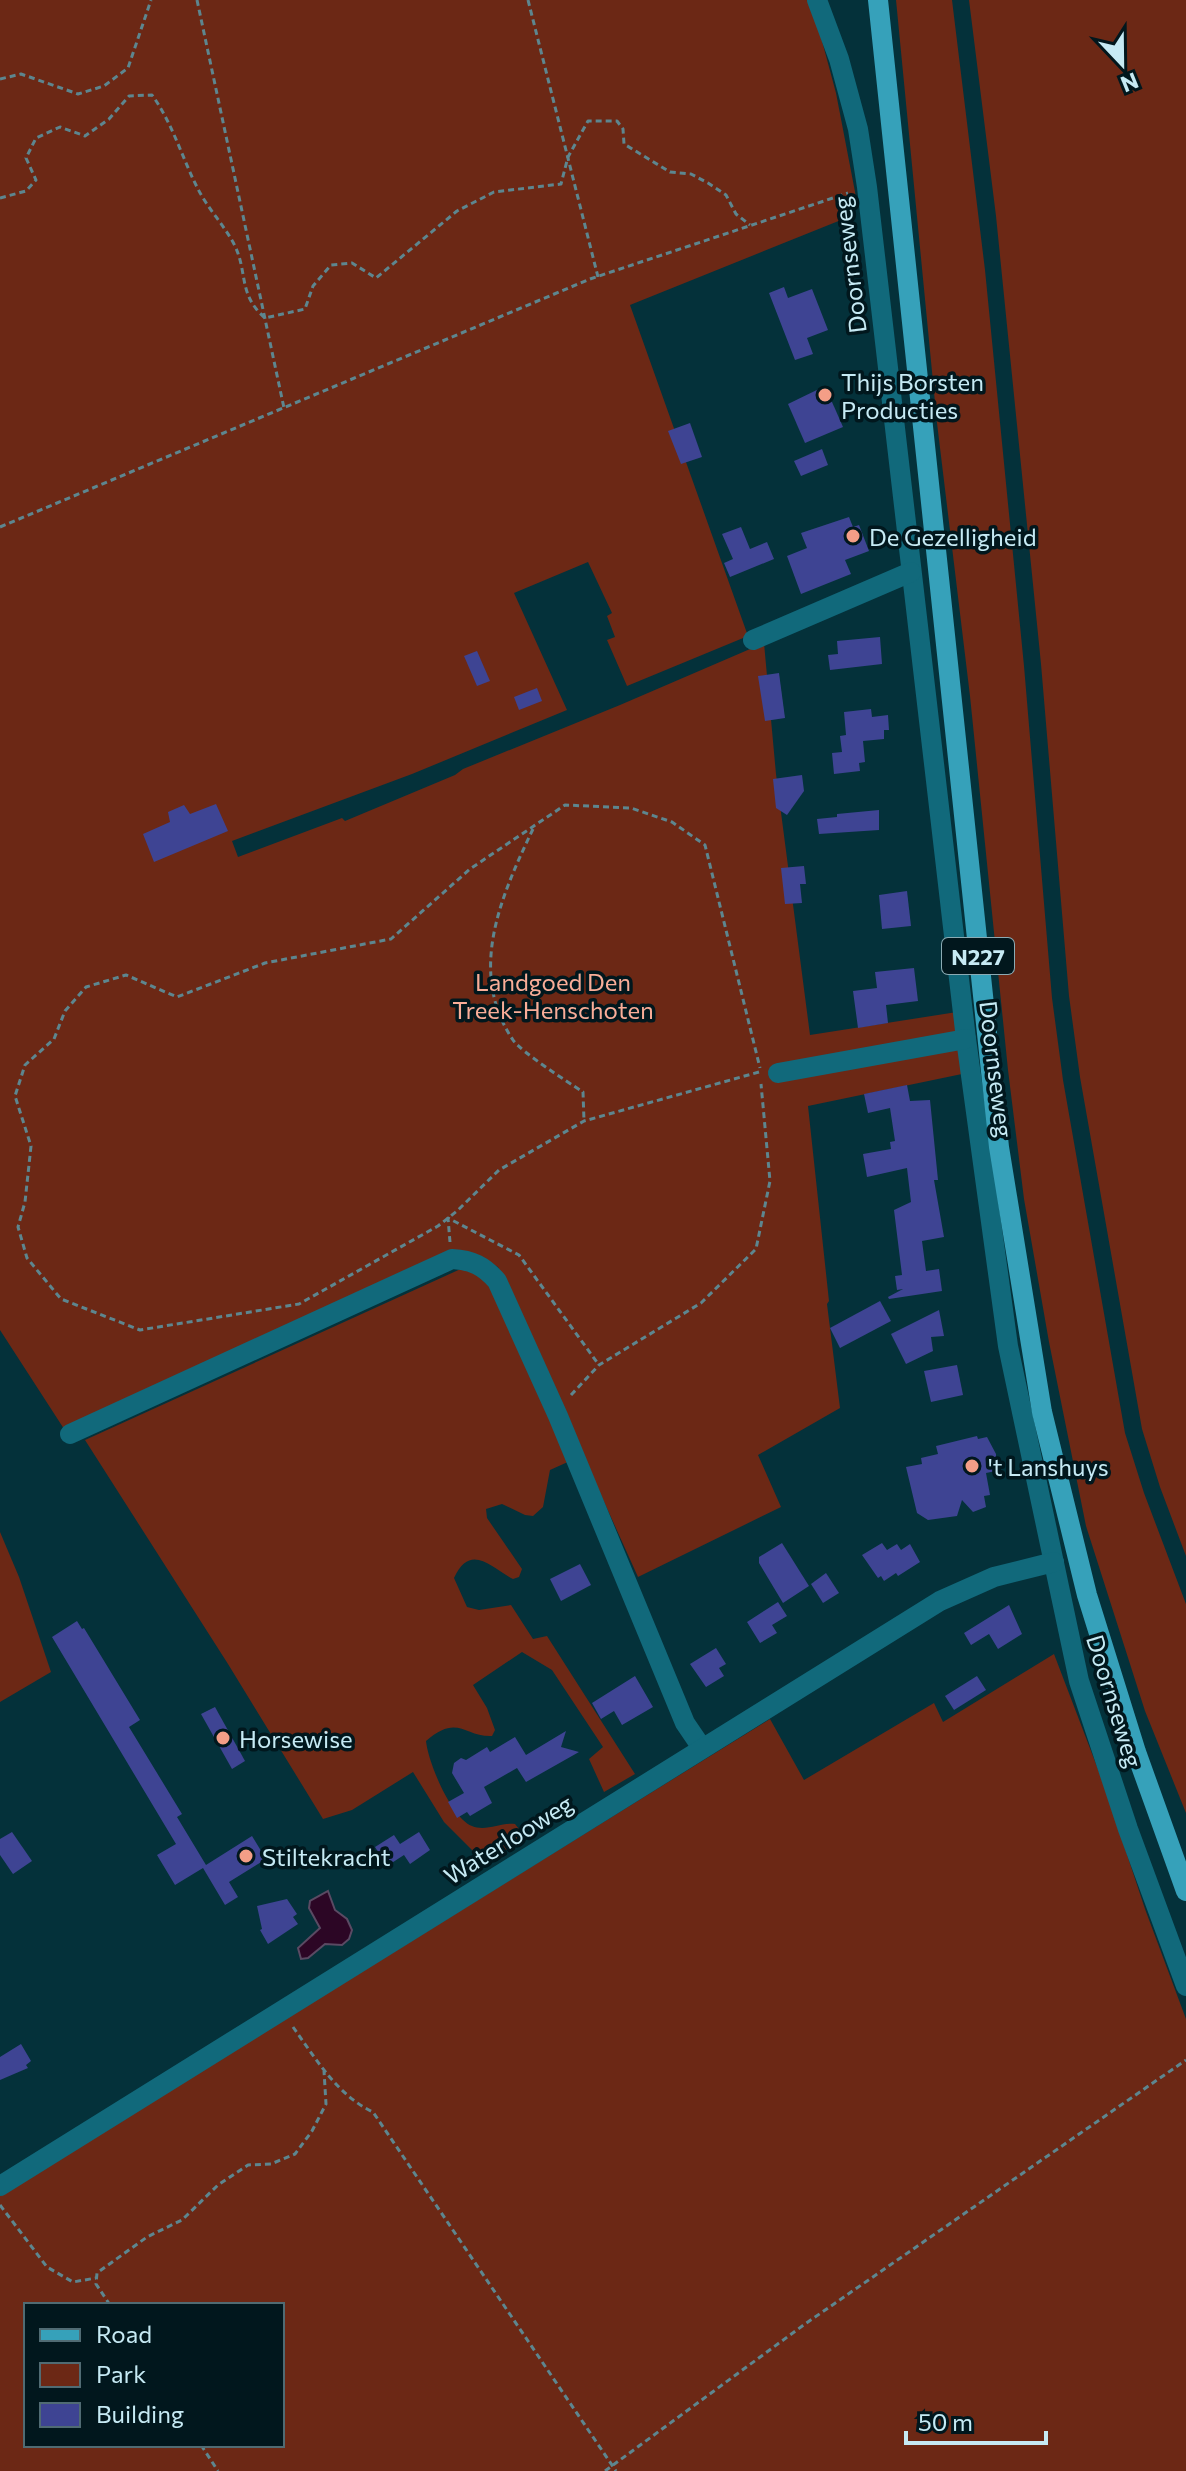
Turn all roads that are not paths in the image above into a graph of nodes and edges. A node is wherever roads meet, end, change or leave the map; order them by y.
1 (817, 0) edge
2 (878, 0) edge
3 (911, 572) junction
4 (753, 640) dead end
5 (966, 1039) junction
6 (769, 1072) road end
7 (70, 1434) dead end
8 (1054, 1562) junction
9 (702, 1748) junction
10 (1186, 1891) edge
11 (1186, 1986) edge
12 (0, 2186) edge

1 - 3 street, Doornseweg
2 - 10 main road, Doornseweg / N227
3 - 4 street
3 - 5 street, Doornseweg
5 - 6 street
5 - 8 street, Doornseweg
7 - 9 street
8 - 9 street, Waterlooweg
8 - 11 street, Doornseweg
9 - 12 street, Waterlooweg

